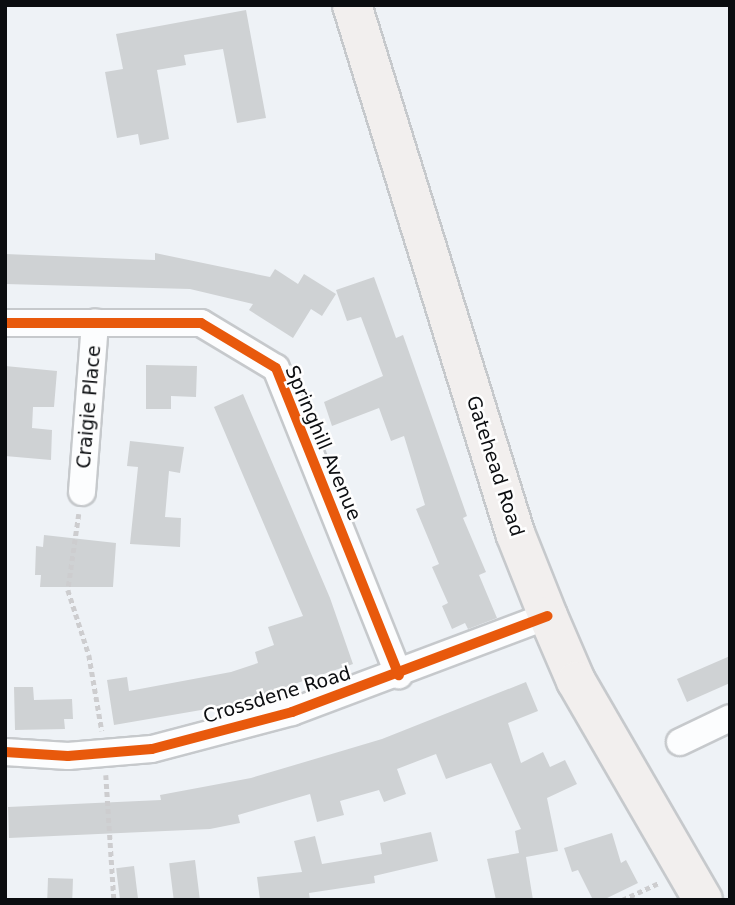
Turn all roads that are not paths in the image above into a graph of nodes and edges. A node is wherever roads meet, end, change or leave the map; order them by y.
1 (352, 5) edge
2 (96, 322) junction
3 (5, 323) edge
4 (82, 492) road end
5 (548, 616) junction
6 (399, 675) junction
7 (730, 718) edge
8 (680, 742) dead end
9 (5, 752) edge
10 (695, 886) edge

1 - 5 main road, Gatehead Road
2 - 3 street, Springhill Avenue
2 - 4 street, Craigie Place
2 - 6 street, Springhill Avenue
5 - 6 street, Crossdene Road
5 - 10 main road, Gatehead Road
6 - 9 street, Crossdene Road
7 - 8 street

